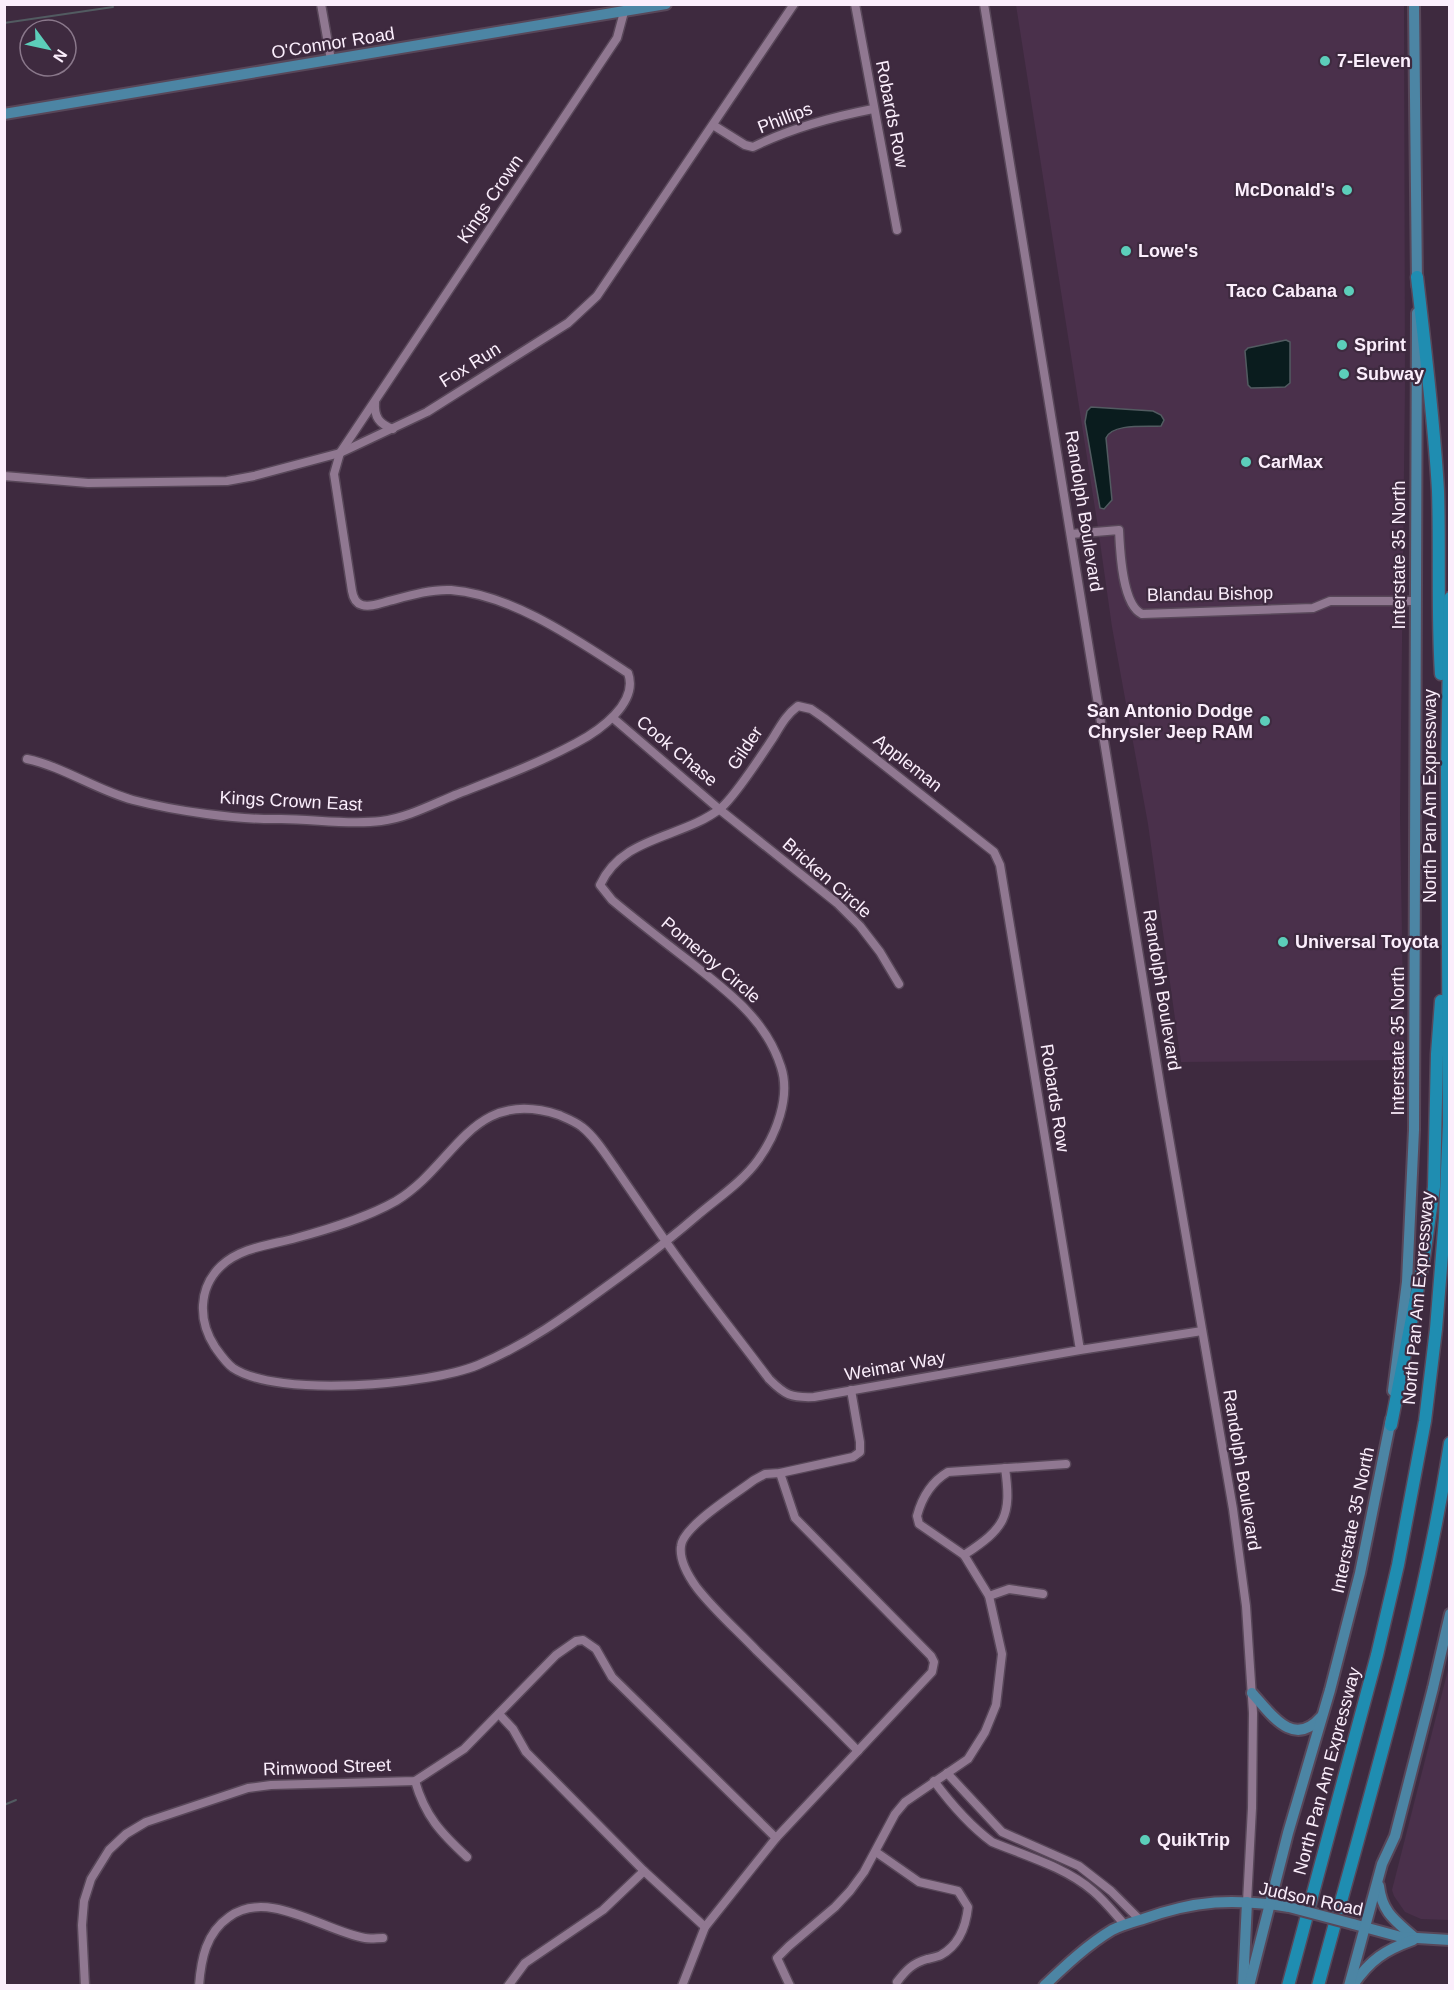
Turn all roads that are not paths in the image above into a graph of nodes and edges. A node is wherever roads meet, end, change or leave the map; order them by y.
1 (321, 4) edge
2 (794, 4) edge
3 (855, 4) edge
4 (984, 4) edge
5 (1414, 4) edge
6 (663, 5) edge
7 (624, 12) junction
8 (331, 60) junction
9 (873, 109) junction
10 (4, 114) edge
11 (713, 125) junction
12 (897, 230) dead end
13 (1417, 277) junction
14 (375, 401) junction
15 (393, 429) junction
16 (340, 453) junction
17 (4, 476) edge
18 (1071, 534) junction
19 (1449, 598) edge
20 (1415, 601) junction
21 (798, 706) joint
22 (613, 718) junction
23 (27, 759) dead end
24 (1447, 771) junction
25 (720, 809) junction
26 (994, 852) joint
27 (1448, 910) junction
28 (899, 984) dead end
29 (666, 1242) junction
30 (1202, 1331) junction
31 (1080, 1350) junction
32 (219, 1352) joint
33 (851, 1390) junction
34 (1391, 1425) junction
35 (1449, 1443) edge
36 (1065, 1464) dead end
37 (1005, 1468) junction
38 (780, 1473) junction
39 (964, 1555) junction
40 (1043, 1594) dead end
41 (989, 1596) junction
42 (1449, 1614) edge
43 (1252, 1693) junction
44 (499, 1714) junction
45 (1323, 1714) junction
46 (858, 1751) junction
47 (947, 1773) junction
48 (415, 1781) junction
49 (934, 1781) junction
50 (776, 1838) junction
51 (876, 1852) junction
52 (467, 1857) dead end
53 (644, 1871) junction
54 (1378, 1879) junction
55 (1247, 1902) junction
56 (1270, 1904) junction
57 (1140, 1920) junction
58 (1125, 1925) junction
59 (705, 1927) junction
60 (1365, 1928) junction
61 (383, 1938) dead end
62 (1417, 1938) junction
63 (1449, 1940) edge
64 (897, 1982) dead end
65 (1288, 1984) edge
66 (85, 1986) edge
67 (199, 1986) edge
68 (508, 1986) edge
69 (682, 1986) edge
70 (790, 1986) edge
71 (1044, 1986) edge
72 (1243, 1986) edge
73 (1249, 1986) edge
74 (1318, 1986) edge
75 (1351, 1986) edge

1 - 8 street
2 - 11 street, Fox Run
3 - 9 street, Robards Row
4 - 18 street, Randolph Boulevard
5 - 13 main road, Interstate 35 North
6 - 7 main road, O'Connor Road
7 - 8 main road, O'Connor Road
7 - 14 street, Kings Crown
8 - 10 main road, O'Connor Road
9 - 11 street, Phillips
9 - 12 street, Robards Row
11 - 15 street, Fox Run
13 - 20 main road, Interstate 35 North
13 - 24 highway
14 - 15 street
14 - 16 street, Kings Crown
15 - 16 street, Fox Run
16 - 17 street, Fox Run
16 - 22 street, Kings Crown
18 - 20 street, Blandau Bishop
18 - 30 street, Randolph Boulevard
19 - 24 highway, North Pan Am Expressway
20 - 34 main road, Interstate 35 North
21 - 25 street, Gilder
21 - 26 street, Appleman
22 - 23 street, Kings Crown East
22 - 25 street, Cook Chase
24 - 27 highway, North Pan Am Expressway
25 - 28 street, Bricken Circle
25 - 29 street, Pomeroy Circle
26 - 31 street, Robards Row
27 - 34 highway
27 - 65 highway, North Pan Am Expressway
29 - 32 street, Pomeroy Circle
29 - 32 street, Weimar Way
29 - 33 street, Weimar Way
30 - 31 street, Weimar Way
30 - 43 street, Randolph Boulevard
31 - 33 street, Weimar Way
33 - 38 street
34 - 45 main road, Interstate 35 North
35 - 74 highway
36 - 37 street
37 - 39 street
37 - 39 street
38 - 46 street
38 - 46 street
39 - 41 street
40 - 41 street
41 - 47 street
42 - 54 main road
43 - 45 main road
43 - 55 street, Randolph Boulevard
44 - 48 street
44 - 50 street
44 - 53 street
45 - 56 main road, Interstate 35 North
46 - 50 street
47 - 49 street
47 - 57 street
48 - 52 street
48 - 66 street, Rimwood Street
49 - 51 street
49 - 58 street
50 - 59 street
51 - 64 street
51 - 70 street
53 - 59 street
53 - 68 street
54 - 60 main road
54 - 62 main road
55 - 56 main road, Judson Road
55 - 57 main road, Judson Road
55 - 72 main road, Randolph Boulevard
56 - 60 main road, Judson Road, bridge
56 - 73 main road, Interstate 35 North
57 - 58 main road, Judson Road
58 - 71 main road, Judson Road
59 - 69 street
60 - 62 main road, Judson Road
60 - 75 main road
61 - 67 street
62 - 63 main road, Judson Road
62 - 75 main road

